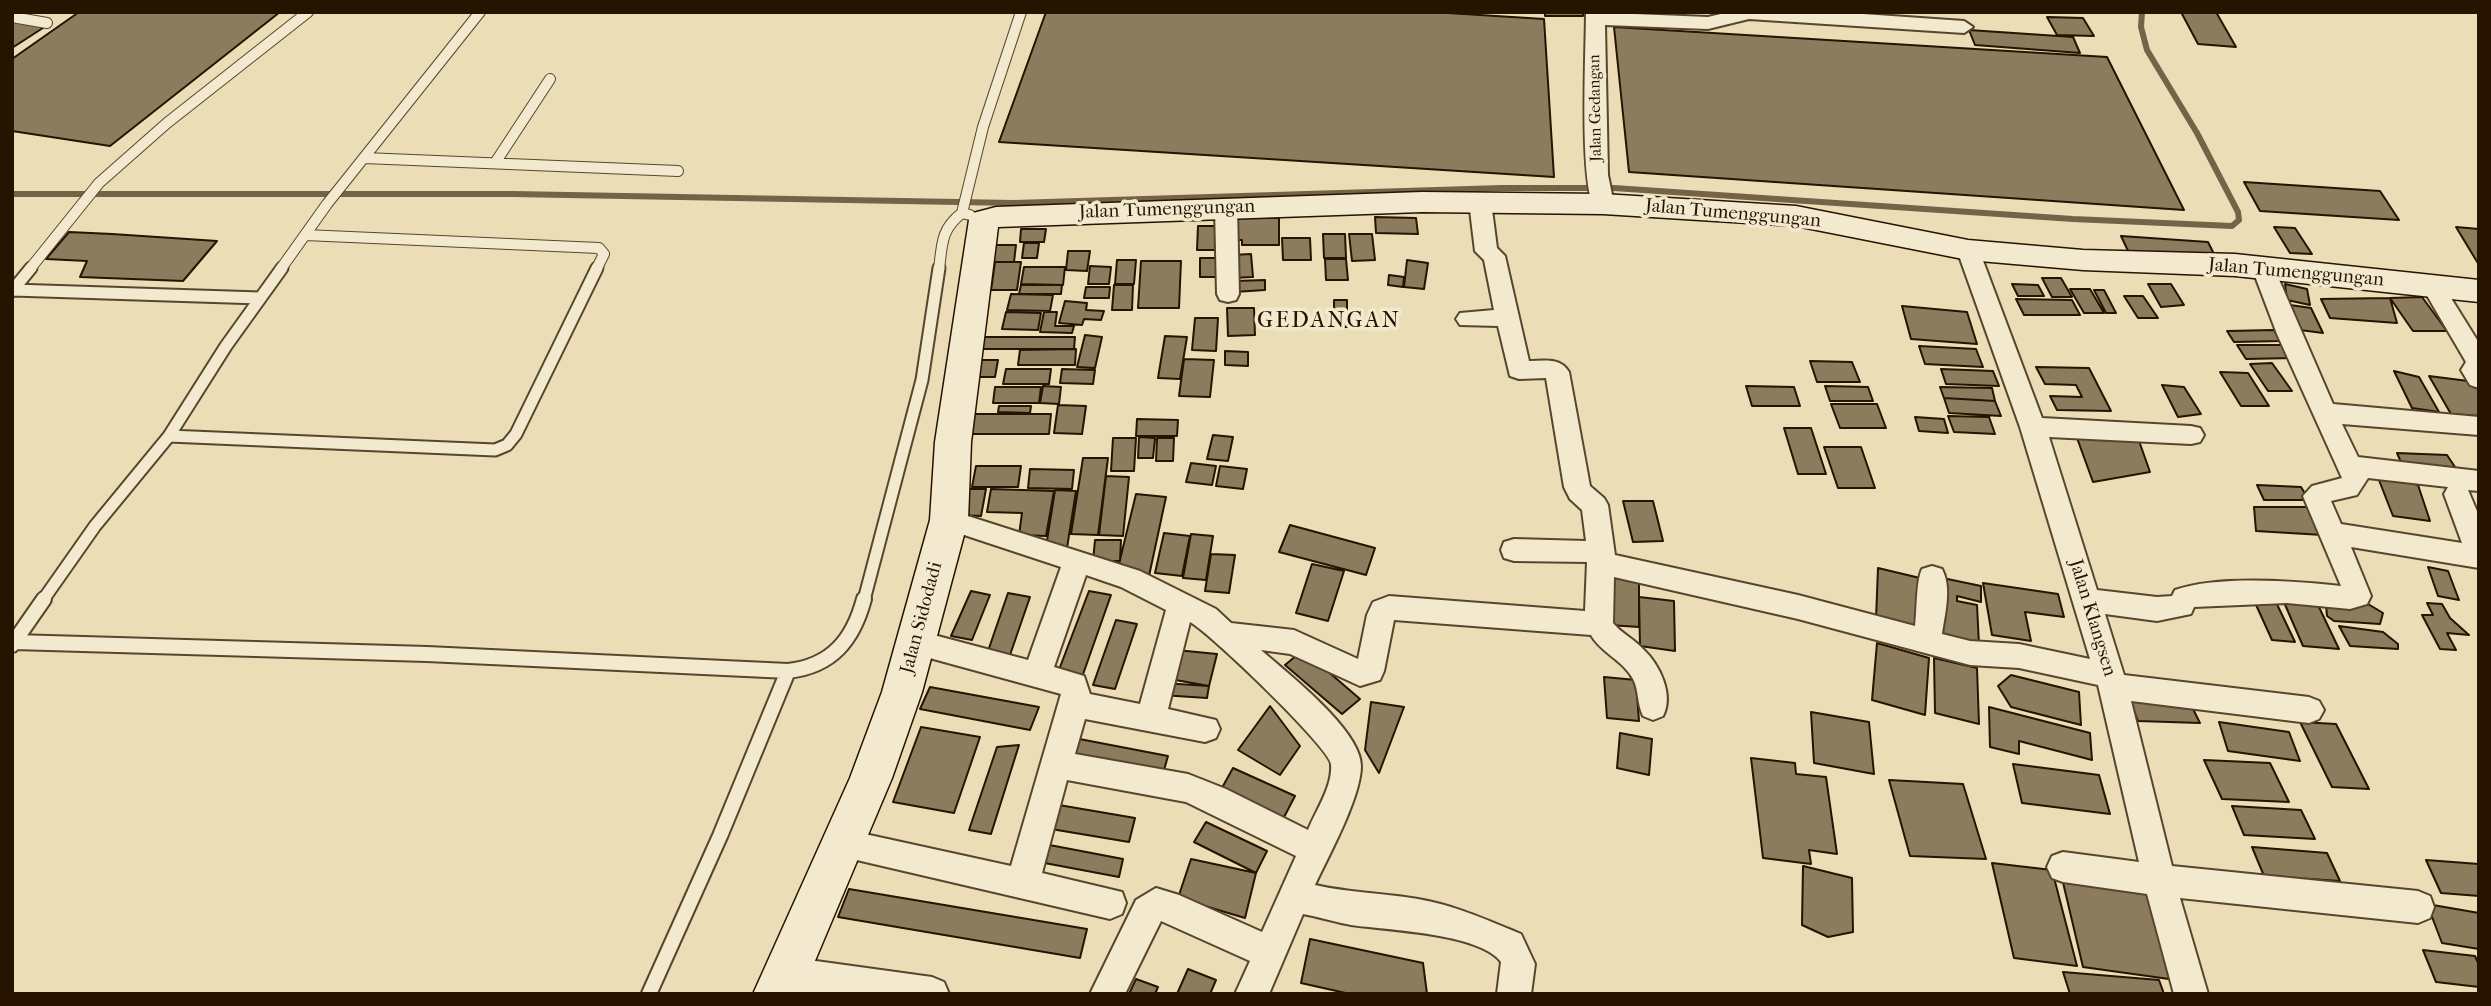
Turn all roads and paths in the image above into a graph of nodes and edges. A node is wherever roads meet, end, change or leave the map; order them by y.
1 (308, 12) edge
2 (480, 12) edge
3 (1021, 12) edge
4 (1794, 14) edge
5 (1595, 16) edge
6 (12, 17) edge
7 (47, 23) dead end
8 (1964, 27) dead end
9 (550, 79) dead end
10 (364, 158) junction
11 (495, 163) junction
12 (678, 171) dead end
13 (1601, 192) junction
14 (1479, 202) junction
15 (1226, 208) junction
16 (969, 210) junction
17 (305, 235) junction
18 (1968, 250) junction
19 (1462, 251) dead end
20 (1486, 251) junction
21 (2263, 268) junction
22 (2433, 286) junction
23 (13, 290) edge
24 (2479, 291) edge
25 (1228, 295) dead end
26 (260, 298) junction
27 (1508, 318) junction
28 (1468, 319) dead end
29 (2479, 379) edge
30 (2326, 413) junction
31 (2479, 426) edge
32 (2034, 427) junction
33 (2191, 435) dead end
34 (169, 436) junction
35 (2349, 466) junction
36 (2468, 487) edge
37 (949, 520) junction
38 (2330, 533) junction
39 (1514, 550) dead end
40 (2479, 555) edge
41 (1601, 558) junction
42 (1077, 561) junction
43 (1932, 577) dead end
44 (2086, 600) junction
45 (1181, 604) junction
46 (1599, 624) junction
47 (1235, 634) junction
48 (1927, 641) junction
49 (915, 642) junction
50 (13, 644) edge
51 (788, 671) junction
52 (1037, 674) junction
53 (2110, 681) junction
54 (1074, 704) junction
55 (1653, 707) dead end
56 (2309, 710) dead end
57 (1151, 718) junction
58 (1205, 729) dead end
59 (1058, 765) junction
60 (842, 844) junction
61 (1314, 849) junction
62 (2063, 867) dead end
63 (2159, 880) junction
64 (1022, 885) junction
65 (1293, 896) junction
66 (1110, 903) dead end
67 (2418, 907) dead end
68 (1270, 953) junction
69 (782, 984) edge
70 (824, 986) edge
71 (1257, 993) edge
72 (649, 994) edge
73 (932, 994) edge
74 (1107, 994) edge
75 (1514, 994) edge
76 (2191, 994) edge

1 - 23 lane
2 - 10 lane
3 - 16 lane, Jalan Sidodadi
4 - 5 street
4 - 8 street
5 - 13 street, Jalan Gedangan
6 - 7 lane
9 - 11 lane
10 - 11 lane
10 - 17 lane
11 - 12 lane
13 - 14 street, Jalan Tumenggungan
13 - 18 street, Jalan Tumenggungan
14 - 15 street, Jalan Tumenggungan
14 - 20 street
15 - 16 street, Jalan Tumenggungan
15 - 25 street
16 - 37 street, Jalan Sidodadi
16 - 51 lane
17 - 26 lane
17 - 34 lane
18 - 21 street, Jalan Tumenggungan
18 - 32 street, Jalan Klangsen
19 - 20 street
20 - 27 street
21 - 22 street, Jalan Tumenggungan
21 - 30 street
22 - 24 street, Jalan Tumenggungan
22 - 29 street
23 - 26 lane
26 - 34 lane
27 - 28 street
27 - 41 street
30 - 31 street
30 - 35 street
32 - 33 street
32 - 44 street, Jalan Klangsen
34 - 50 lane
35 - 36 street
35 - 38 street
36 - 40 street
37 - 42 street
37 - 49 street, Jalan Sidodadi
38 - 40 street
38 - 44 street
39 - 41 street
41 - 46 street
41 - 48 street
42 - 45 street
42 - 52 street
43 - 48 street
44 - 53 street, Jalan Klangsen
45 - 47 street
45 - 57 street
46 - 47 street
46 - 55 street
47 - 61 street
48 - 53 street
49 - 52 street
49 - 60 street, Jalan Sidodadi
50 - 51 lane
51 - 72 lane
52 - 54 street
53 - 56 street
53 - 63 street, Jalan Klangsen
54 - 57 street
54 - 59 street
57 - 58 street
59 - 61 street
59 - 64 street
60 - 64 street
60 - 69 street, Jalan Sidodadi
61 - 65 street
62 - 63 street
63 - 67 street
63 - 76 street, Jalan Klangsen
64 - 66 street
65 - 68 street
65 - 75 street
68 - 71 street
68 - 74 street
69 - 70 street
70 - 73 street

